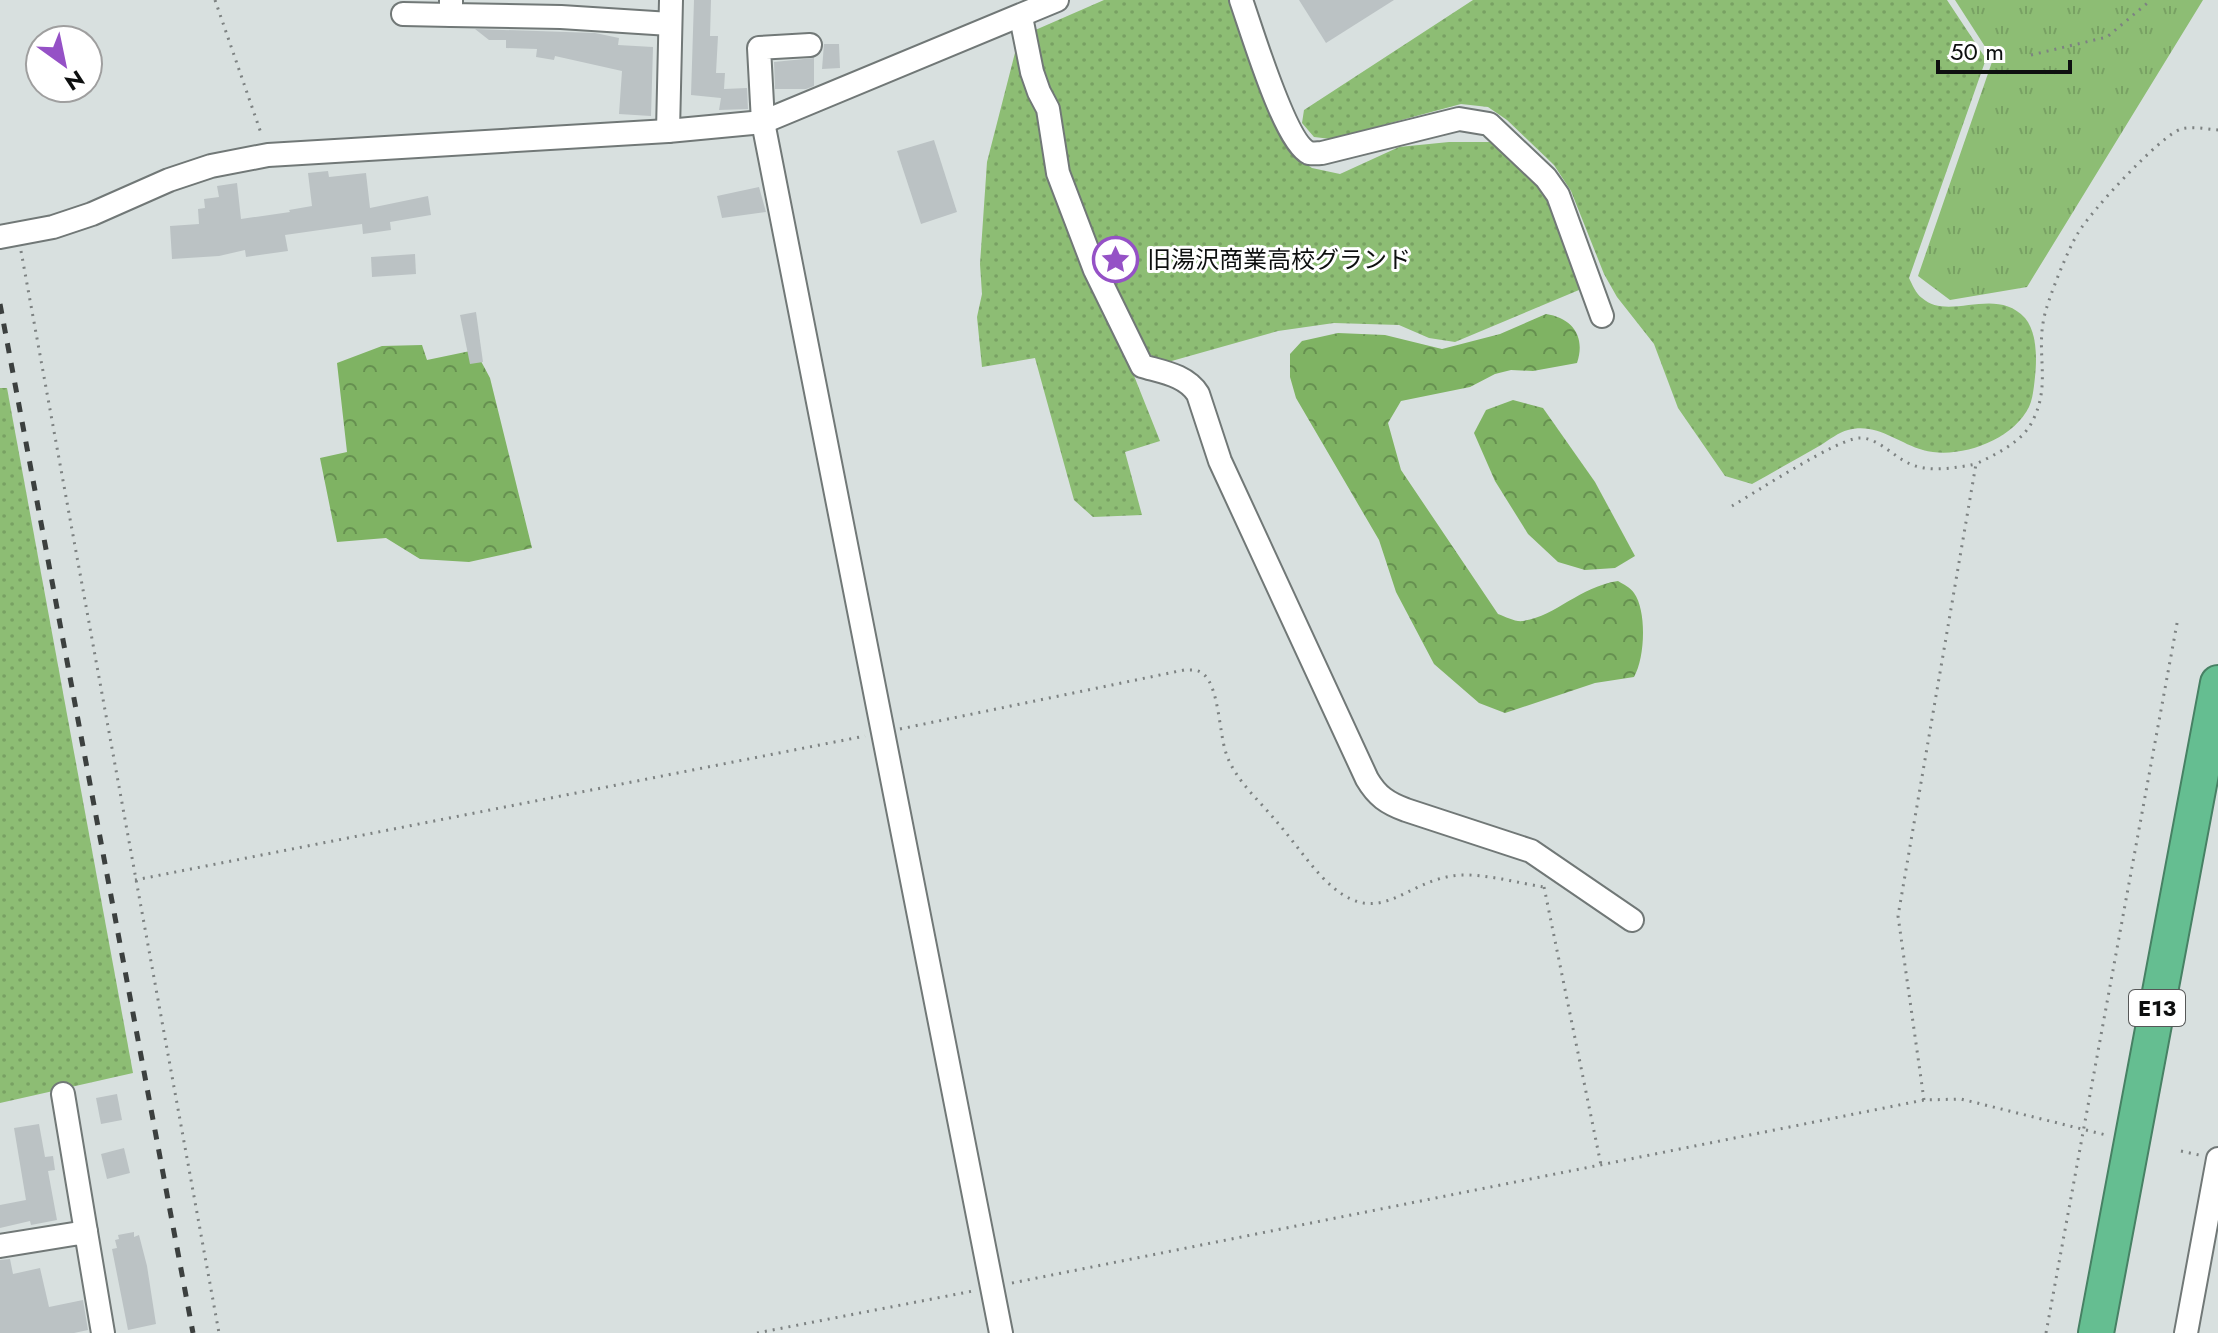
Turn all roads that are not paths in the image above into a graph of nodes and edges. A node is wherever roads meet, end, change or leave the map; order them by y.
1 (671, 0) edge
2 (1057, 0) edge
3 (1241, 0) edge
4 (451, 7) edge
5 (561, 9) edge
6 (403, 14) dead end
7 (1021, 17) junction
8 (670, 24) junction
9 (810, 45) dead end
10 (763, 122) junction
11 (668, 131) junction
12 (9, 236) edge
13 (1602, 316) dead end
14 (2218, 683) edge
15 (1632, 920) dead end
16 (63, 1094) dead end
17 (2218, 1159) edge
18 (86, 1232) junction
19 (0, 1246) edge
20 (103, 1333) edge
21 (1001, 1333) edge
22 (2096, 1333) edge
23 (2186, 1333) edge

1 - 8 street
2 - 7 street
3 - 13 street
4 - 5 street
4 - 6 street
5 - 8 street
7 - 10 street
7 - 15 street
8 - 11 street
9 - 10 street
10 - 11 street
10 - 21 street
11 - 12 street
14 - 22 highway, E13
16 - 18 street
17 - 23 street
18 - 19 street
18 - 20 street

